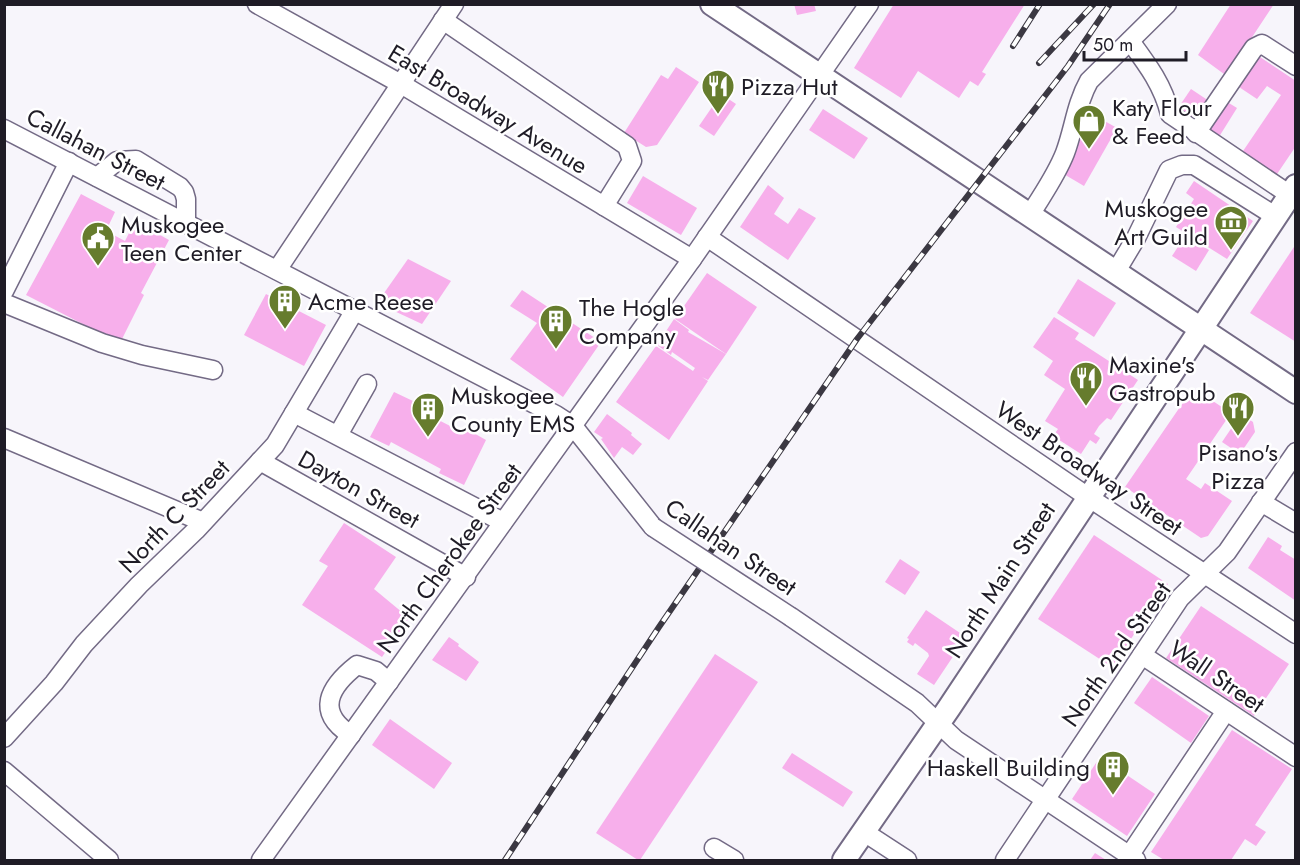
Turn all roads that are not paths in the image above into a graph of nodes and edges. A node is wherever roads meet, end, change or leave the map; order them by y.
1 (256, 4) edge
2 (454, 4) edge
3 (712, 4) edge
4 (869, 4) edge
5 (1167, 4) edge
6 (443, 20) junction
7 (1130, 41) junction
8 (1296, 66) edge
9 (820, 76) junction
10 (401, 84) junction
11 (4, 129) edge
12 (1196, 132) junction
13 (69, 162) junction
14 (97, 177) junction
15 (1293, 190) edge
16 (604, 206) junction
17 (1030, 215) junction
18 (1275, 216) junction
19 (186, 223) junction
20 (707, 237) junction
21 (692, 259) junction
22 (277, 270) junction
23 (1114, 273) junction
24 (4, 291) edge
25 (4, 303) edge
26 (355, 310) junction
27 (1201, 329) junction
28 (213, 370) dead end
29 (367, 384) dead end
30 (1296, 392) edge
31 (294, 412) junction
32 (573, 426) junction
33 (338, 435) junction
34 (4, 438) edge
35 (1296, 452) edge
36 (260, 461) junction
37 (1288, 478) edge
38 (1088, 497) junction
39 (1261, 502) junction
40 (203, 522) junction
41 (503, 522) junction
42 (1296, 523) edge
43 (1204, 574) junction
44 (466, 577) junction
45 (1296, 634) edge
46 (1142, 655) junction
47 (389, 682) junction
48 (1226, 711) junction
49 (938, 723) junction
50 (351, 735) junction
51 (4, 738) edge
52 (1296, 757) edge
53 (4, 771) edge
54 (1046, 799) junction
55 (864, 832) junction
56 (714, 848) dead end
57 (96, 857) edge
58 (1132, 858) edge
59 (261, 861) edge
60 (734, 861) edge
61 (844, 861) edge
62 (907, 861) edge
63 (1005, 861) edge

1 - 10 street, East Broadway Avenue
2 - 6 street
3 - 9 main road
4 - 9 street, North Cherokee Street
5 - 7 street
6 - 10 street
6 - 16 street
7 - 12 street
7 - 17 street
8 - 12 street
9 - 17 main road
9 - 20 street, North Cherokee Street
10 - 16 street, East Broadway Avenue
10 - 22 street
11 - 13 street, Callahan Street
12 - 15 street
13 - 14 street, Callahan Street
13 - 24 street
14 - 19 street, Callahan Street
14 - 19 street
15 - 18 main road, North Main Street
16 - 21 street, East Broadway Avenue
17 - 23 main road
18 - 23 street
18 - 27 main road, North Main Street
19 - 22 street, Callahan Street
20 - 21 street, North Cherokee Street
20 - 38 street, West Broadway Street
21 - 32 street, North Cherokee Street
22 - 26 street, Callahan Street
23 - 27 main road
25 - 28 street
26 - 31 street, North C Street
26 - 32 street, Callahan Street
27 - 30 main road
27 - 38 main road, North Main Street
29 - 33 street
31 - 33 street
31 - 36 street, North C Street
32 - 41 street, North Cherokee Street
32 - 49 street, Callahan Street, bridge
33 - 41 street
34 - 40 street
35 - 37 street, North 2nd Street
36 - 40 street, North C Street
36 - 44 street, Dayton Street
37 - 39 street, North 2nd Street
38 - 43 street, West Broadway Street
38 - 49 main road, North Main Street
39 - 42 street
39 - 43 street, North 2nd Street
40 - 51 street, North C Street
41 - 44 street, North Cherokee Street
43 - 45 street, West Broadway Street
43 - 46 street, North 2nd Street
44 - 47 street, North Cherokee Street
46 - 48 street, Wall Street
46 - 54 street, North 2nd Street
47 - 50 street, North Cherokee Street
47 - 50 street
48 - 52 street, Wall Street
48 - 58 street
49 - 54 street, Callahan Street
49 - 55 main road, North Main Street
50 - 59 street, North Cherokee Street
53 - 57 street
54 - 58 street, Callahan Street
54 - 63 street, North 2nd Street
55 - 61 main road, North Main Street
55 - 62 street
56 - 60 street

